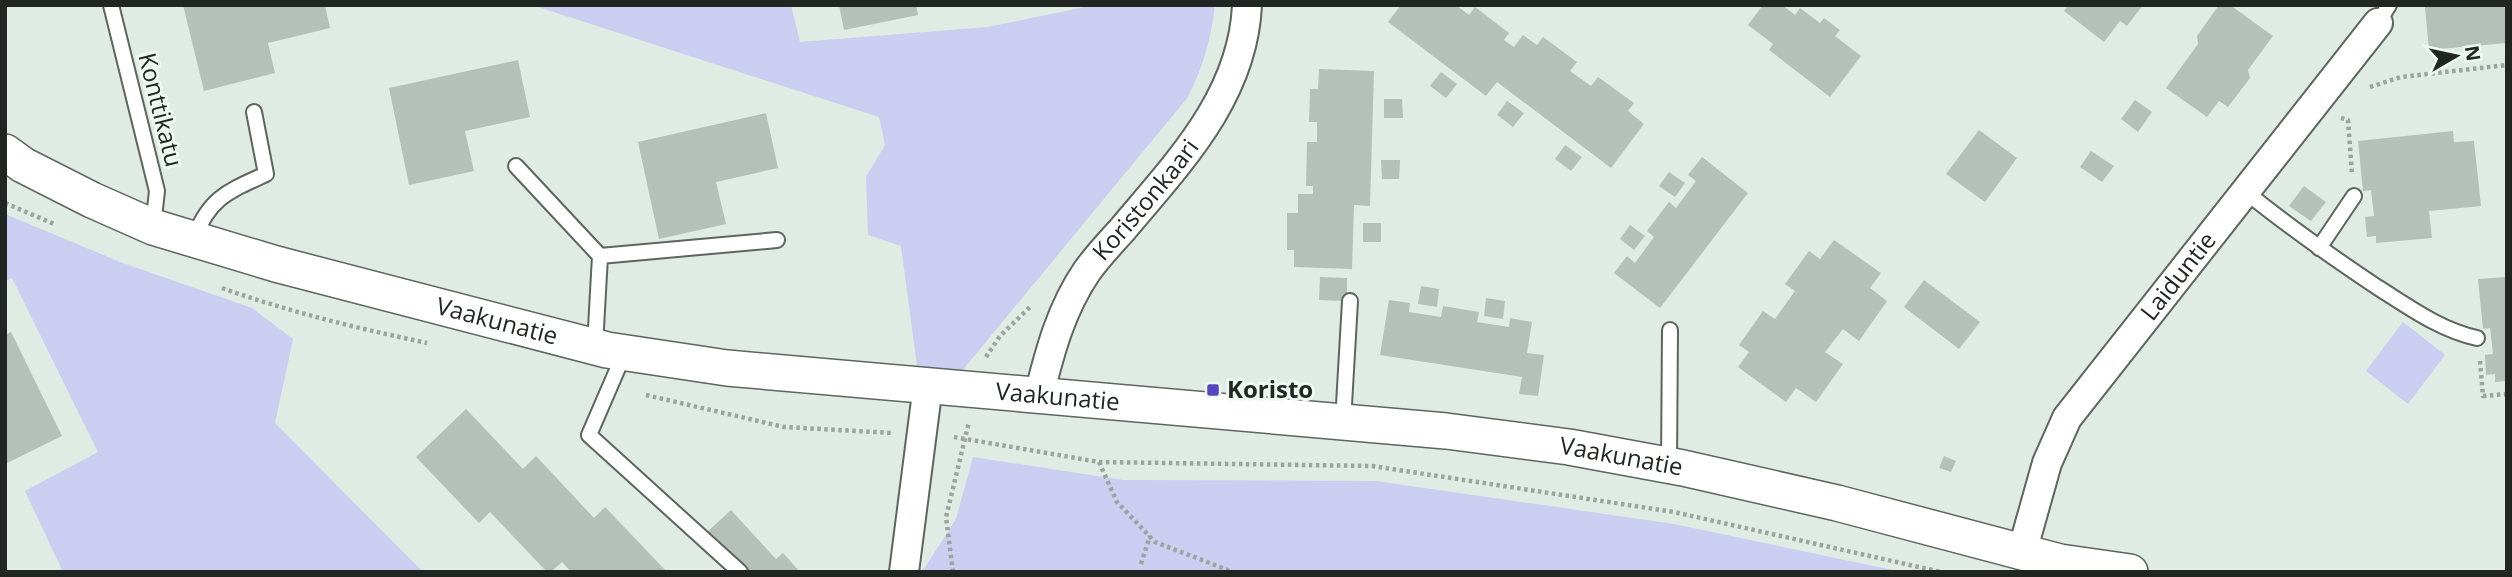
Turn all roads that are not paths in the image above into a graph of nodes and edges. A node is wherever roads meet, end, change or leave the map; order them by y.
1 (111, 5) edge
2 (1247, 5) edge
3 (2384, 14) edge
4 (254, 112) dead end
5 (5, 152) edge
6 (516, 166) dead end
7 (2246, 192) junction
8 (2354, 196) road end
9 (153, 227) junction
10 (194, 239) junction
11 (777, 240) dead end
12 (2319, 248) junction
13 (600, 256) junction
14 (1350, 301) dead end
15 (1670, 330) dead end
16 (2477, 338) road end
17 (610, 350) junction
18 (928, 385) junction
19 (1039, 395) junction
20 (1343, 422) junction
21 (1669, 466) junction
22 (2021, 552) junction
23 (740, 572) edge
24 (904, 572) edge
25 (2130, 572) edge

1 - 9 lane, Konttikatu
2 - 19 street, Koristonkaari
3 - 7 street, Laiduntie
4 - 10 lane
5 - 9 street, Vaakunatie
6 - 13 lane
7 - 12 lane
7 - 22 street, Laiduntie
8 - 12 lane
9 - 10 street, Vaakunatie
10 - 17 street, Vaakunatie
11 - 13 lane
12 - 16 lane
13 - 17 lane
14 - 20 lane
15 - 21 lane
17 - 18 street, Vaakunatie
17 - 23 lane
18 - 19 street, Vaakunatie
18 - 24 street
19 - 20 street, Vaakunatie
20 - 21 street, Vaakunatie
21 - 22 street, Vaakunatie
22 - 25 street, Vaakunatie

